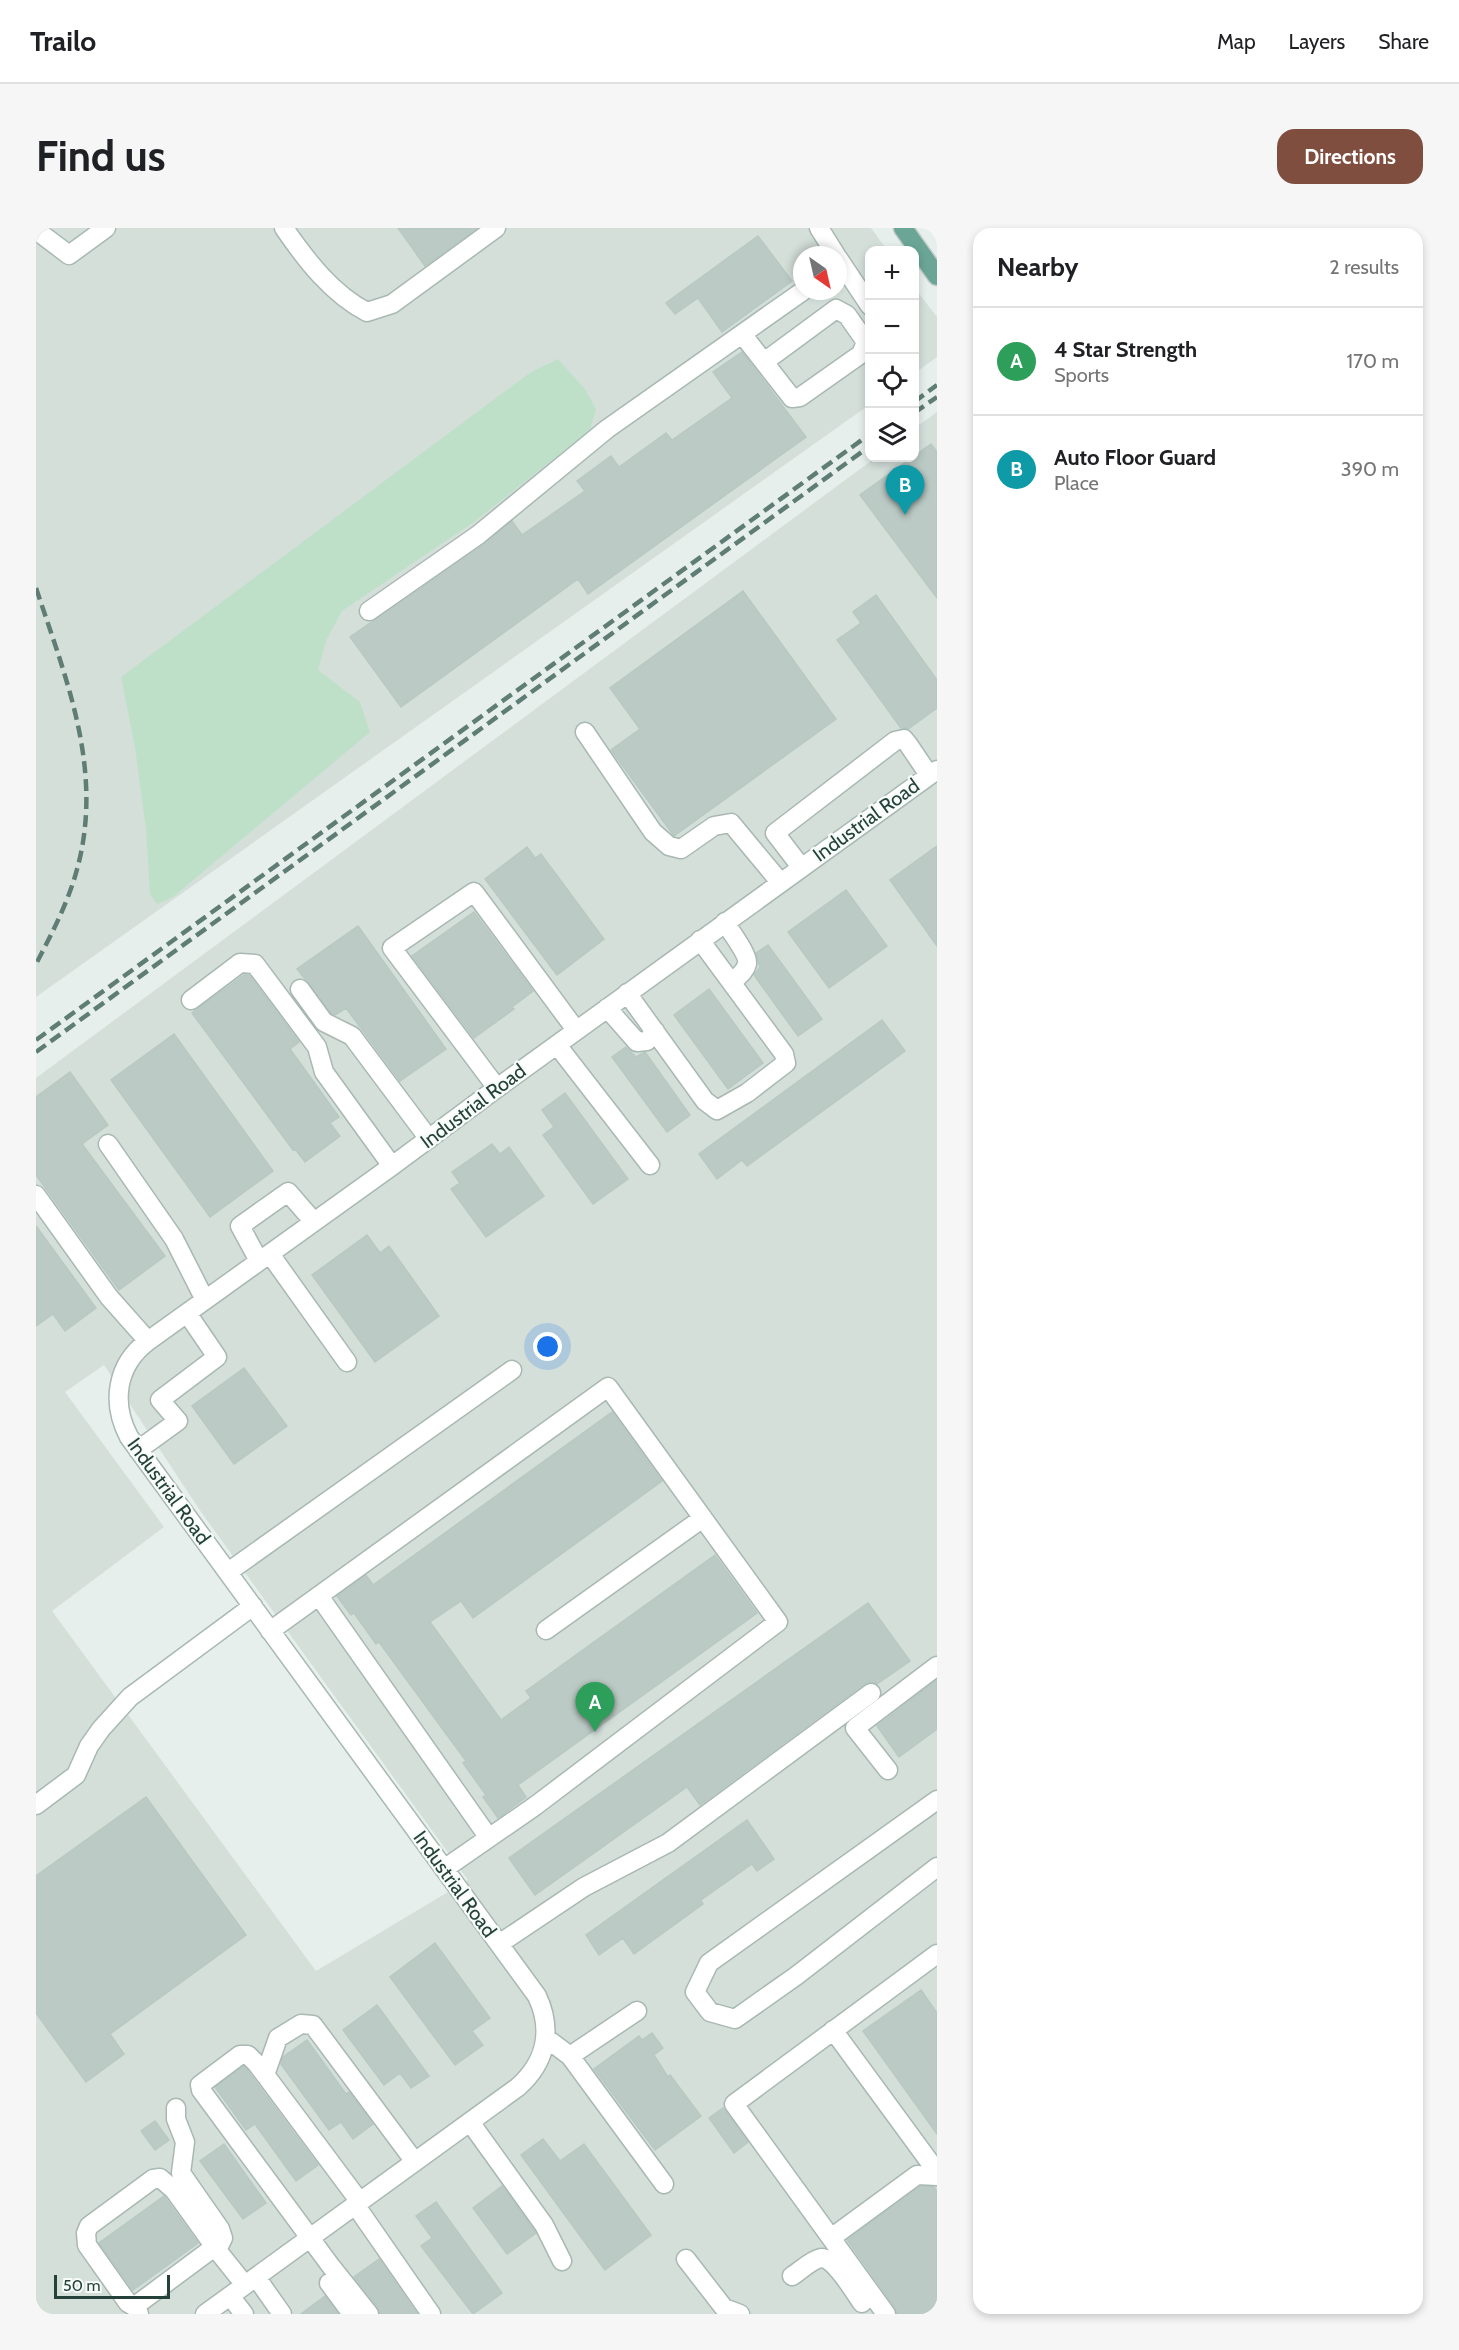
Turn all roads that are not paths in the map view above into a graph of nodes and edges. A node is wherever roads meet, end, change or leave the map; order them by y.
1 (106, 228) edge
2 (284, 228) edge
3 (496, 228) edge
4 (819, 228) edge
5 (903, 228) edge
6 (36, 230) edge
7 (830, 246) edge
8 (847, 273) edge
9 (937, 276) edge
10 (793, 298) edge
11 (866, 300) edge
12 (742, 334) junction
13 (764, 363) junction
14 (369, 611) dead end
15 (585, 732) dead end
16 (933, 775) edge
17 (801, 867) junction
18 (780, 882) junction
19 (725, 922) junction
20 (700, 940) junction
21 (731, 982) junction
22 (300, 989) dead end
23 (627, 993) junction
24 (191, 1000) dead end
25 (607, 1008) junction
26 (576, 1030) junction
27 (655, 1031) junction
28 (557, 1045) junction
29 (497, 1088) junction
30 (429, 1139) junction
31 (108, 1144) dead end
32 (650, 1165) dead end
33 (392, 1167) junction
34 (36, 1195) edge
35 (314, 1222) junction
36 (265, 1257) junction
37 (206, 1300) junction
38 (187, 1313) junction
39 (148, 1341) junction
40 (347, 1362) dead end
41 (512, 1370) dead end
42 (138, 1450) junction
43 (703, 1518) junction
44 (228, 1572) junction
45 (319, 1596) junction
46 (253, 1606) junction
47 (546, 1630) dead end
48 (270, 1631) junction
49 (937, 1666) edge
50 (871, 1693) dead end
51 (888, 1770) dead end
52 (937, 1800) edge
53 (36, 1805) edge
54 (489, 1838) junction
55 (937, 1867) edge
56 (444, 1869) junction
57 (499, 1944) junction
58 (937, 1954) edge
59 (637, 2011) dead end
60 (833, 2030) junction
61 (546, 2038) junction
62 (570, 2056) junction
63 (265, 2075) junction
64 (176, 2108) dead end
65 (470, 2122) junction
66 (415, 2162) junction
67 (937, 2174) edge
68 (664, 2184) dead end
69 (358, 2204) junction
70 (831, 2238) junction
71 (307, 2242) junction
72 (217, 2250) junction
73 (686, 2259) dead end
74 (562, 2261) dead end
75 (792, 2276) dead end
76 (244, 2286) junction
77 (138, 2311) edge
78 (205, 2314) edge
79 (244, 2314) edge
80 (282, 2314) edge
81 (352, 2314) edge
82 (369, 2314) edge
83 (431, 2314) edge
84 (740, 2314) edge
85 (870, 2314) edge
86 (886, 2314) edge

1 - 6 street
2 - 3 street
4 - 7 street
5 - 9 main road
8 - 11 street
10 - 12 street
12 - 13 street
12 - 14 street
13 - 13 street
15 - 18 street
16 - 17 street, Industrial Road
16 - 17 street
17 - 18 street, Industrial Road
18 - 19 street, Industrial Road
19 - 20 street, Industrial Road
19 - 21 street
20 - 21 street
20 - 23 street, Industrial Road
21 - 27 street
22 - 30 street
23 - 25 street, Industrial Road
23 - 27 street
24 - 33 street
25 - 26 street, Industrial Road
25 - 27 street
26 - 28 street, Industrial Road
26 - 29 street
28 - 29 street, Industrial Road
28 - 32 street
29 - 30 street, Industrial Road
30 - 33 street, Industrial Road
31 - 37 street
33 - 35 street, Industrial Road
34 - 39 street
35 - 36 street, Industrial Road
35 - 36 street
36 - 37 street, Industrial Road
36 - 40 street
37 - 38 street, Industrial Road
38 - 39 street, Industrial Road
38 - 42 street
39 - 42 street, Industrial Road
41 - 44 street
42 - 44 street, Industrial Road
43 - 45 street
43 - 47 street
43 - 54 street
44 - 46 street, Industrial Road
45 - 48 street
45 - 54 street
46 - 48 street, Industrial Road
46 - 53 street
48 - 56 street, Industrial Road
49 - 51 street
50 - 57 street
52 - 55 street
54 - 56 street
56 - 57 street, Industrial Road
57 - 61 street, Industrial Road
58 - 60 street
59 - 62 street
60 - 67 street
60 - 70 street
61 - 62 street
61 - 65 street, Industrial Road
62 - 68 street
63 - 66 street
63 - 69 street
63 - 71 street
64 - 72 street
65 - 66 street, Industrial Road
65 - 74 street
66 - 69 street, Industrial Road
67 - 70 street
69 - 71 street, Industrial Road
69 - 83 street
70 - 86 street
71 - 76 street, Industrial Road
71 - 81 street
71 - 82 street
72 - 76 street
72 - 77 street
72 - 77 street
73 - 84 street
75 - 85 street
76 - 78 street, Industrial Road
76 - 79 street
76 - 80 street

